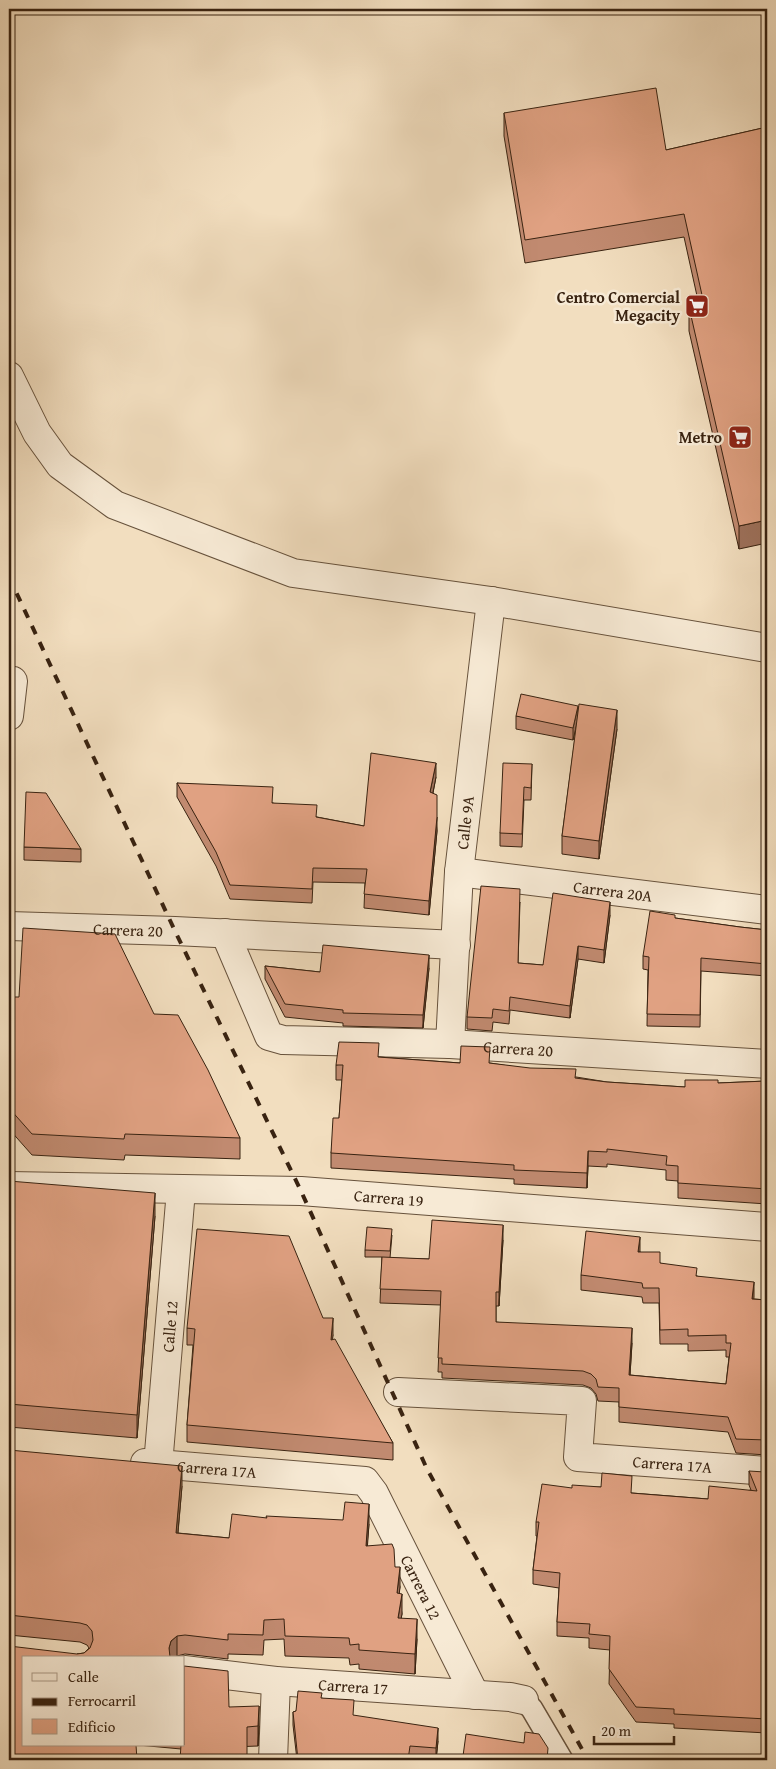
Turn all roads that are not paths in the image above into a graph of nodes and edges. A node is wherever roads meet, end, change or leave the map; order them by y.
1 (9, 376) edge
2 (491, 601) junction
3 (767, 648) edge
4 (10, 678) edge
5 (9, 716) edge
6 (459, 872) junction
7 (767, 910) edge
8 (9, 926) edge
9 (225, 934) junction
10 (456, 945) junction
11 (450, 1044) junction
12 (767, 1064) edge
13 (9, 1186) edge
14 (181, 1190) junction
15 (767, 1227) edge
16 (398, 1392) dead end
17 (118, 1461) edge
18 (158, 1465) junction
19 (767, 1471) edge
20 (365, 1481) joint
21 (185, 1670) edge
22 (276, 1681) junction
23 (475, 1695) junction
24 (524, 1700) joint
25 (273, 1760) edge
26 (562, 1760) edge

1 - 2 street
2 - 3 street
2 - 6 street, Calle 9A
4 - 5 street
6 - 7 street, Carrera 20A
6 - 10 street, Calle 9A
8 - 9 street, Carrera 20
9 - 10 street, Carrera 20
9 - 11 street, Carrera 20
10 - 11 street, Calle 9A
11 - 12 street, Carrera 20
13 - 14 street, Carrera 19
14 - 15 street, Carrera 19
14 - 18 street, Calle 12
16 - 19 street, Carrera 17A
17 - 18 street, Carrera 17A
18 - 20 street, Carrera 17A
20 - 23 street, Carrera 12
21 - 22 street, Carrera 17
22 - 23 street, Carrera 17
22 - 25 street
23 - 24 street, Carrera 17
24 - 26 street

